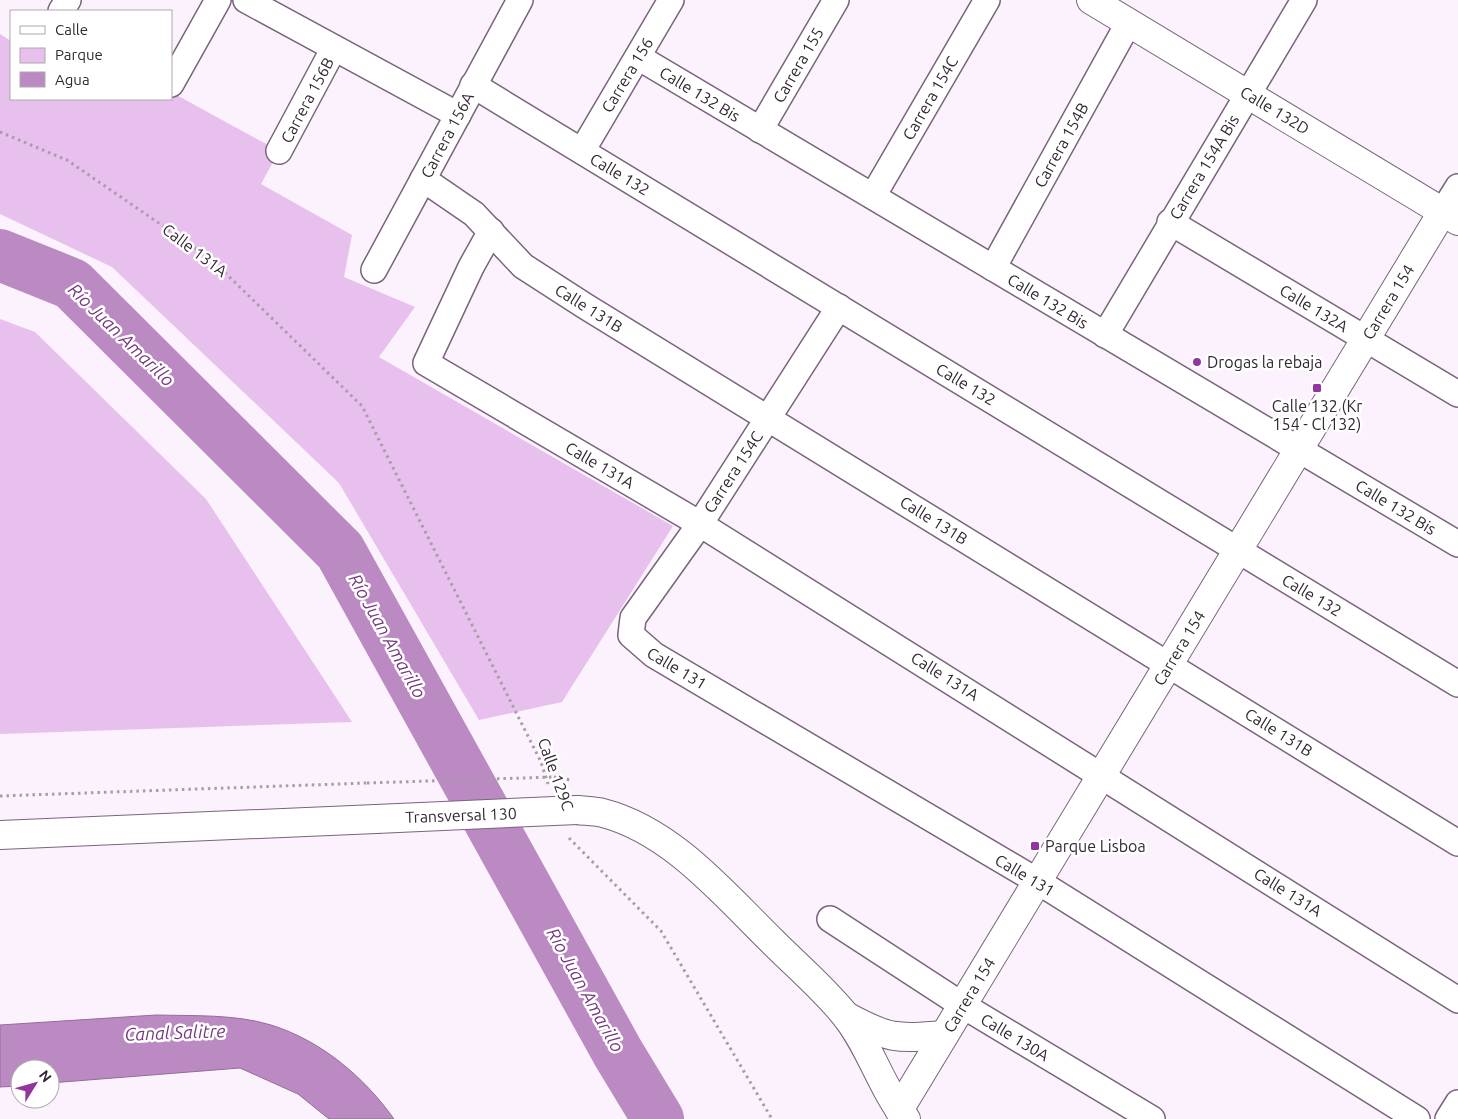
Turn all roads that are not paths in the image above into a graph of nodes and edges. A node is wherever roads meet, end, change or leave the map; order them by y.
1 (218, 0) edge
2 (246, 0) edge
3 (520, 0) edge
4 (671, 0) edge
5 (836, 0) edge
6 (987, 0) edge
7 (1092, 0) edge
8 (1304, 0) edge
9 (1129, 22) junction
10 (334, 48) junction
11 (638, 57) junction
12 (172, 82) edge
13 (474, 85) junction
14 (1248, 95) junction
15 (458, 115) junction
16 (760, 130) junction
17 (582, 150) junction
18 (279, 151) dead end
19 (423, 179) junction
20 (1458, 187) edge
21 (873, 196) junction
22 (1450, 216) edge
23 (1170, 222) junction
24 (491, 231) junction
25 (994, 268) junction
26 (374, 270) dead end
27 (838, 307) junction
28 (1105, 335) junction
29 (1366, 339) junction
30 (1458, 394) edge
31 (768, 418) junction
32 (1298, 449) junction
33 (700, 524) junction
34 (1458, 544) edge
35 (1238, 550) junction
36 (631, 635) joint
37 (1169, 664) junction
38 (1458, 684) edge
39 (1102, 774) junction
40 (0, 835) edge
41 (1458, 843) edge
42 (1038, 881) junction
43 (830, 919) dead end
44 (1458, 1000) edge
45 (962, 1005) junction
46 (845, 1015) junction
47 (944, 1035) junction
48 (1458, 1103) edge
49 (903, 1114) edge
50 (1152, 1119) edge
51 (1417, 1119) edge
52 (1448, 1119) edge

1 - 12 street
2 - 10 street
3 - 13 street, Carrera 156A
4 - 11 street, Carrera 156
5 - 16 street, Carrera 155
6 - 21 street, Carrera 154C
7 - 9 main road, Calle 132D
8 - 14 street, Carrera 154A Bis
9 - 14 main road, Calle 132D
9 - 25 street, Carrera 154B
10 - 15 street
10 - 18 street, Carrera 156B
11 - 16 street, Calle 132 Bis
11 - 17 street, Carrera 156
13 - 15 street, Carrera 156A
13 - 17 street, Calle 132
14 - 22 main road, Calle 132D
14 - 23 street, Carrera 154A Bis
15 - 19 street, Carrera 156A
16 - 21 street, Calle 132 Bis
17 - 27 street, Calle 132
19 - 24 street, Calle 131B
19 - 26 street, Carrera 156A
20 - 22 street, Carrera 154
21 - 25 street, Calle 132 Bis
22 - 29 main road, Carrera 154
23 - 28 street, Carrera 154A Bis
23 - 29 street, Calle 132A
24 - 31 street, Calle 131B
24 - 33 street, Calle 131A
25 - 28 street, Calle 132 Bis
27 - 31 street, Carrera 154C
27 - 35 street, Calle 132
28 - 32 street, Calle 132 Bis
29 - 30 street, Calle 132A
29 - 32 main road, Carrera 154
31 - 33 street, Carrera 154C
31 - 37 street, Calle 131B
32 - 34 street, Calle 132 Bis
32 - 35 main road, Carrera 154
33 - 36 street, Carrera 154C
33 - 39 street, Calle 131A
35 - 37 main road, Carrera 154
35 - 38 street, Calle 132
36 - 42 street, Calle 131
37 - 39 main road, Carrera 154
37 - 41 street, Calle 131B
39 - 42 main road, Carrera 154
39 - 44 street, Calle 131A
40 - 46 main road, Transversal 130, bridge
42 - 45 main road, Carrera 154
42 - 51 street, Calle 131
43 - 45 street, Calle 130A
45 - 47 main road, Carrera 154
45 - 50 street, Calle 130A
46 - 47 main road, Transversal 130
46 - 49 main road, Transversal 130
47 - 49 main road, Carrera 154
48 - 52 street

